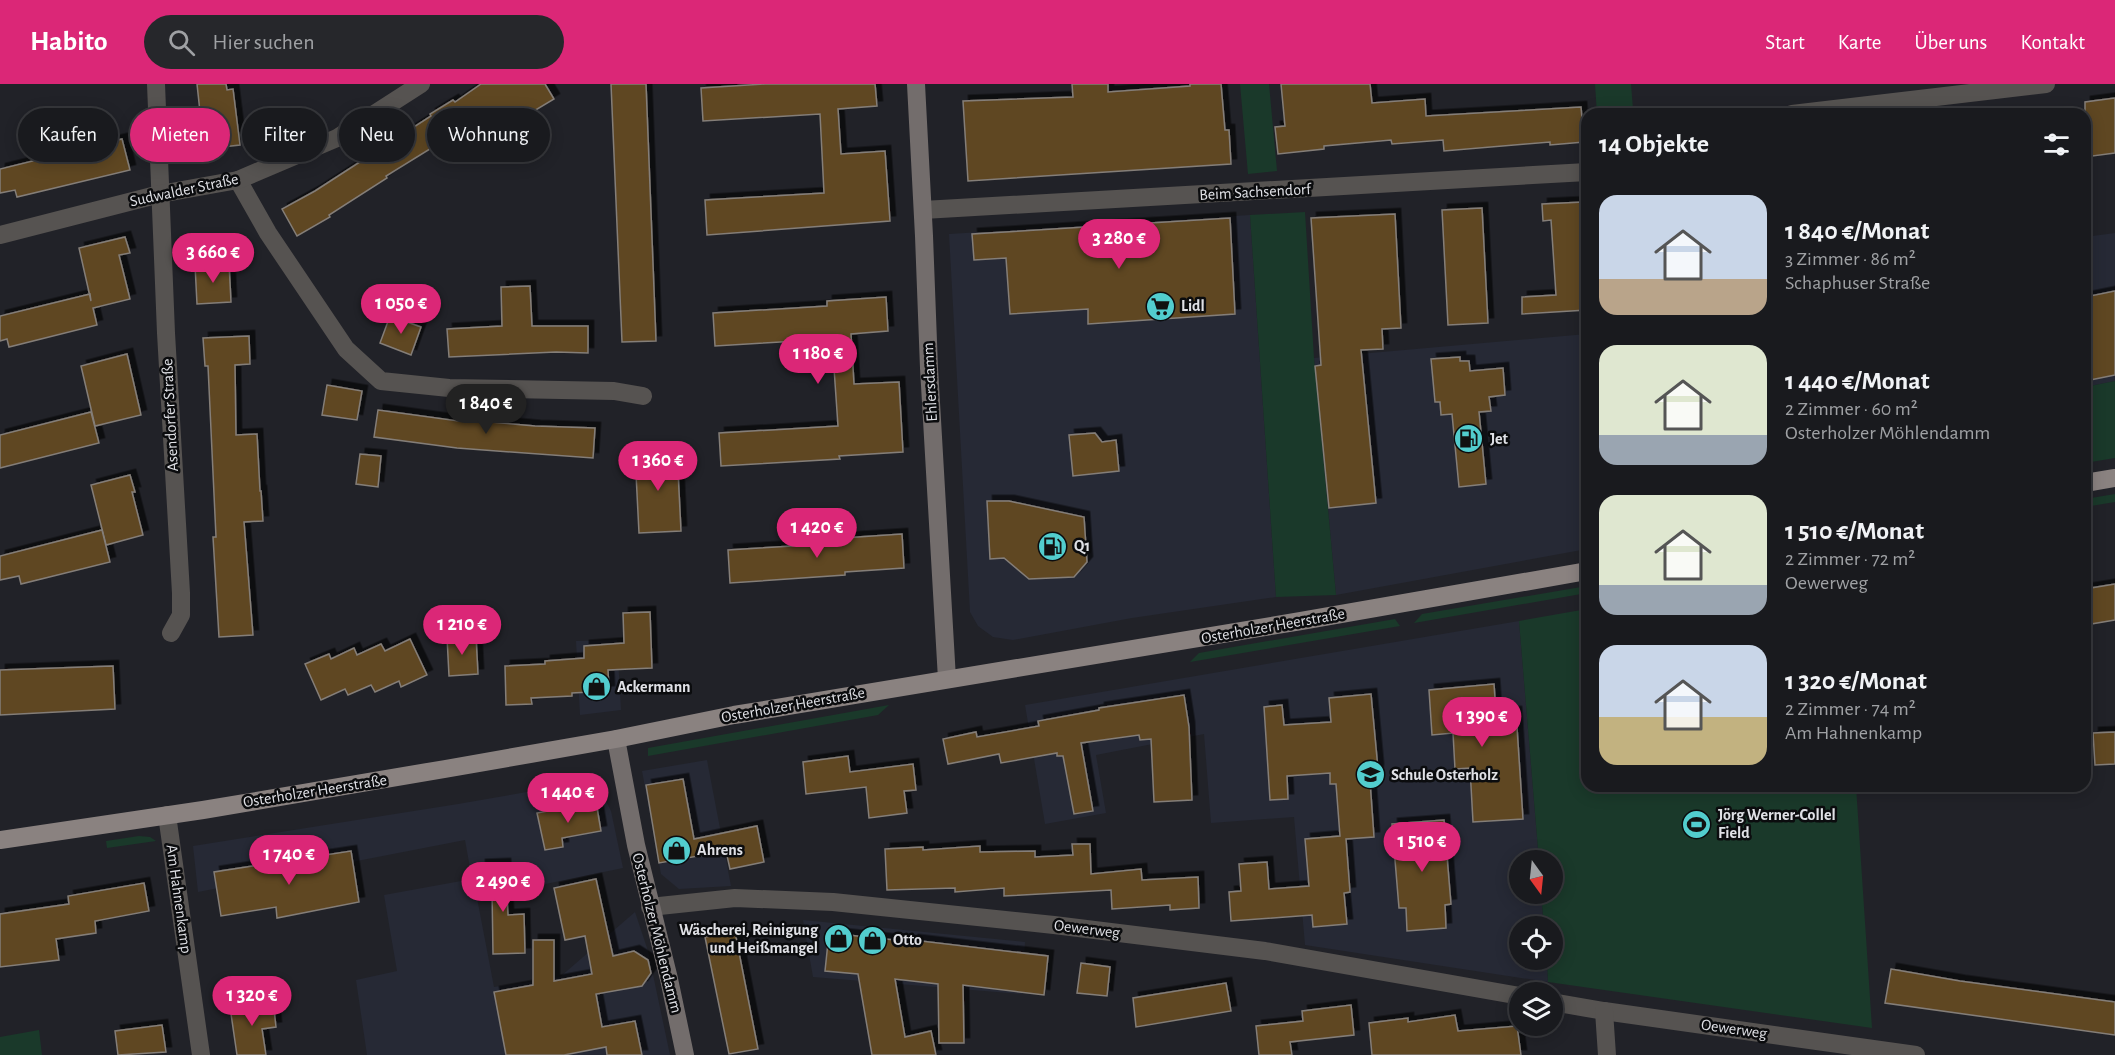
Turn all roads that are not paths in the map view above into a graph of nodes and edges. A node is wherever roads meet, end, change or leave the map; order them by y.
1 (156, 84) edge
2 (421, 84) edge
3 (916, 84) edge
4 (2046, 84) edge
5 (1843, 108) edge
6 (1581, 172) edge
7 (238, 180) junction
8 (160, 194) junction
9 (923, 210) junction
10 (0, 235) edge
11 (643, 396) dead end
12 (2115, 478) edge
13 (2091, 482) edge
14 (1581, 572) edge
15 (171, 633) dead end
16 (947, 679) junction
17 (616, 739) junction
18 (167, 815) junction
19 (0, 840) edge
20 (650, 907) junction
21 (1509, 994) edge
22 (1563, 1004) edge
23 (1604, 1011) junction
24 (201, 1055) edge
25 (685, 1055) edge
26 (1607, 1055) edge
27 (1916, 1055) edge

1 - 8 street, Asendorfer Straße
2 - 7 street, Sudwalder Straße
3 - 9 street, Ehlersdamm
4 - 5 street
6 - 9 street, Beim Sachsendorf
7 - 8 street, Sudwalder Straße
7 - 11 street
8 - 10 street, Sudwalder Straße
8 - 15 street, Asendorfer Straße
9 - 16 street, Ehlersdamm
12 - 13 main road
14 - 16 main road, Osterholzer Heerstraße
16 - 17 main road, Osterholzer Heerstraße
17 - 18 main road, Osterholzer Heerstraße
17 - 20 street, Osterholzer Möhlendamm
18 - 19 main road, Osterholzer Heerstraße
18 - 24 street, Am Hahnenkamp
20 - 21 street, Oewerweg
20 - 25 street, Osterholzer Möhlendamm
22 - 23 street, Oewerweg
23 - 26 street
23 - 27 street, Oewerweg

